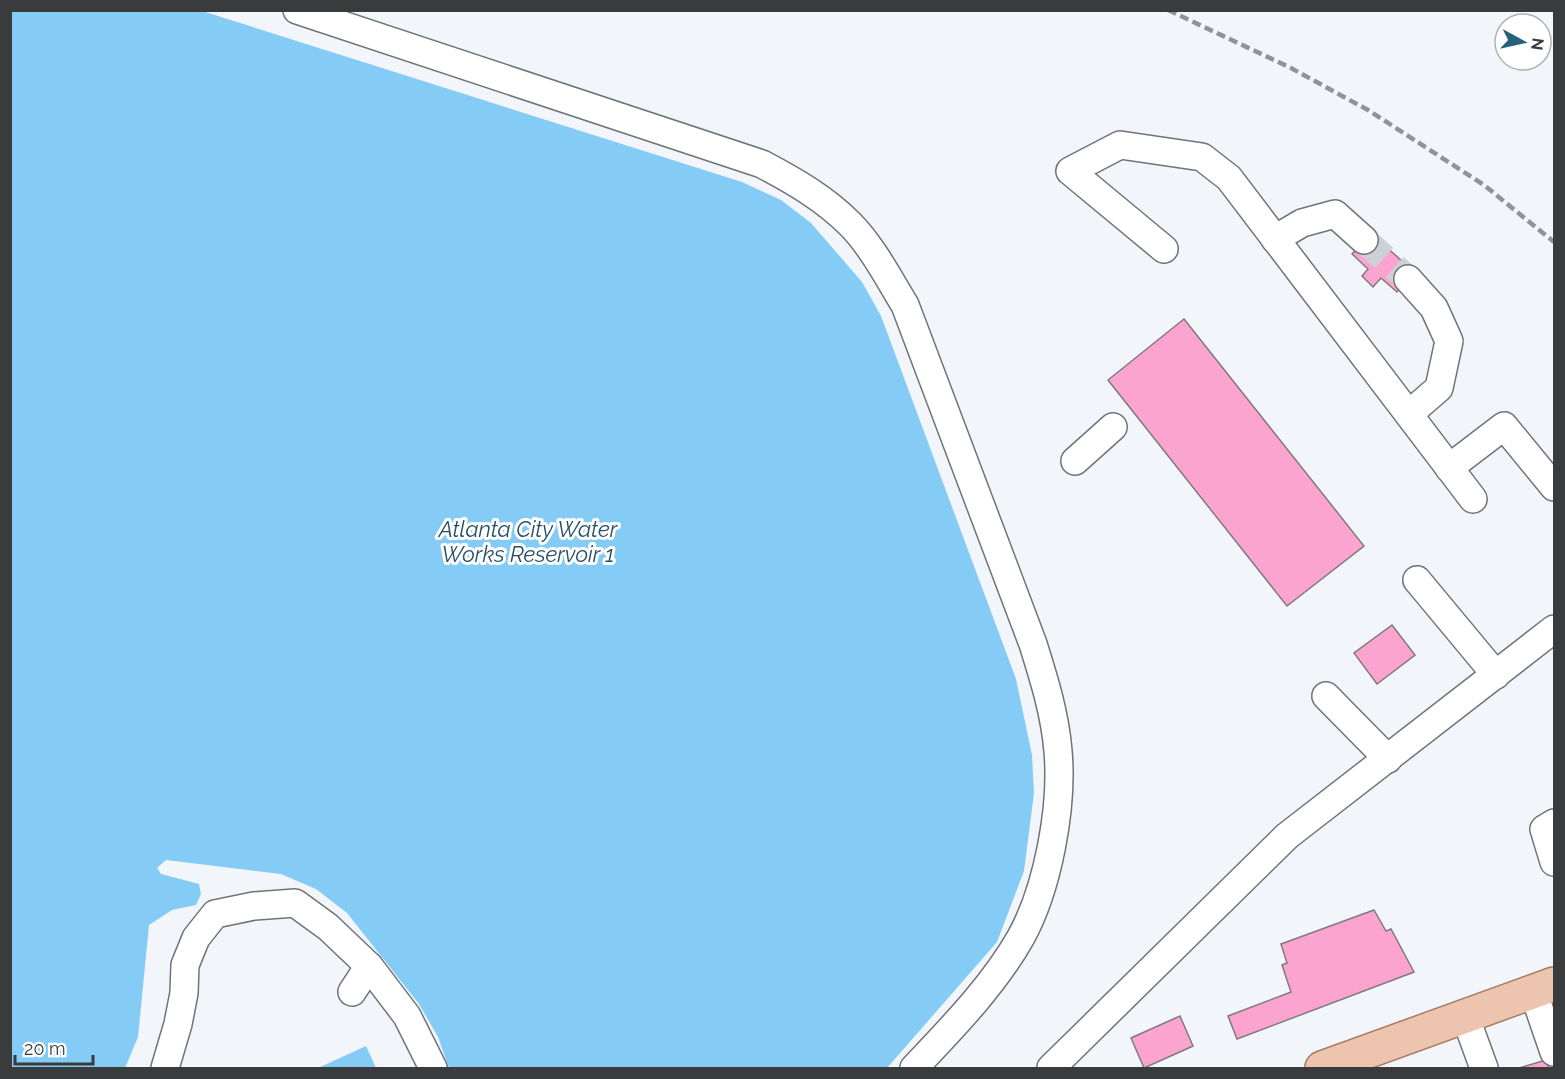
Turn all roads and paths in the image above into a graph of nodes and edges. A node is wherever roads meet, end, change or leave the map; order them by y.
1 (297, 10) edge
2 (1275, 239) junction
3 (1364, 240) tunnel mouth
4 (1164, 249) dead end
5 (1408, 279) tunnel mouth
6 (1409, 414) junction
7 (1113, 427) dead end
8 (1075, 461) dead end
9 (1449, 468) junction
10 (1554, 487) edge
11 (1473, 499) dead end
12 (1417, 580) dead end
13 (1554, 629) edge
14 (1496, 675) junction
15 (1326, 696) dead end
16 (1388, 759) junction
17 (1554, 823) edge
18 (1554, 862) edge
19 (369, 966) junction
20 (1544, 987) edge
21 (352, 992) dead end
22 (1465, 1016) junction
23 (1553, 1041) edge
24 (165, 1068) edge
25 (433, 1068) edge
26 (914, 1068) edge
27 (1051, 1068) edge
28 (1322, 1068) edge
29 (1484, 1068) edge

1 - 26 lane
2 - 3 lane
2 - 4 lane
2 - 6 lane
5 - 6 lane
6 - 9 lane
7 - 8 lane
9 - 10 lane
9 - 11 lane
12 - 14 lane
13 - 14 lane
14 - 16 lane
15 - 16 lane
16 - 27 lane
17 - 18 lane
19 - 21 lane
19 - 24 lane
19 - 25 lane
20 - 22 main road
20 - 23 lane
22 - 28 main road
22 - 29 lane

